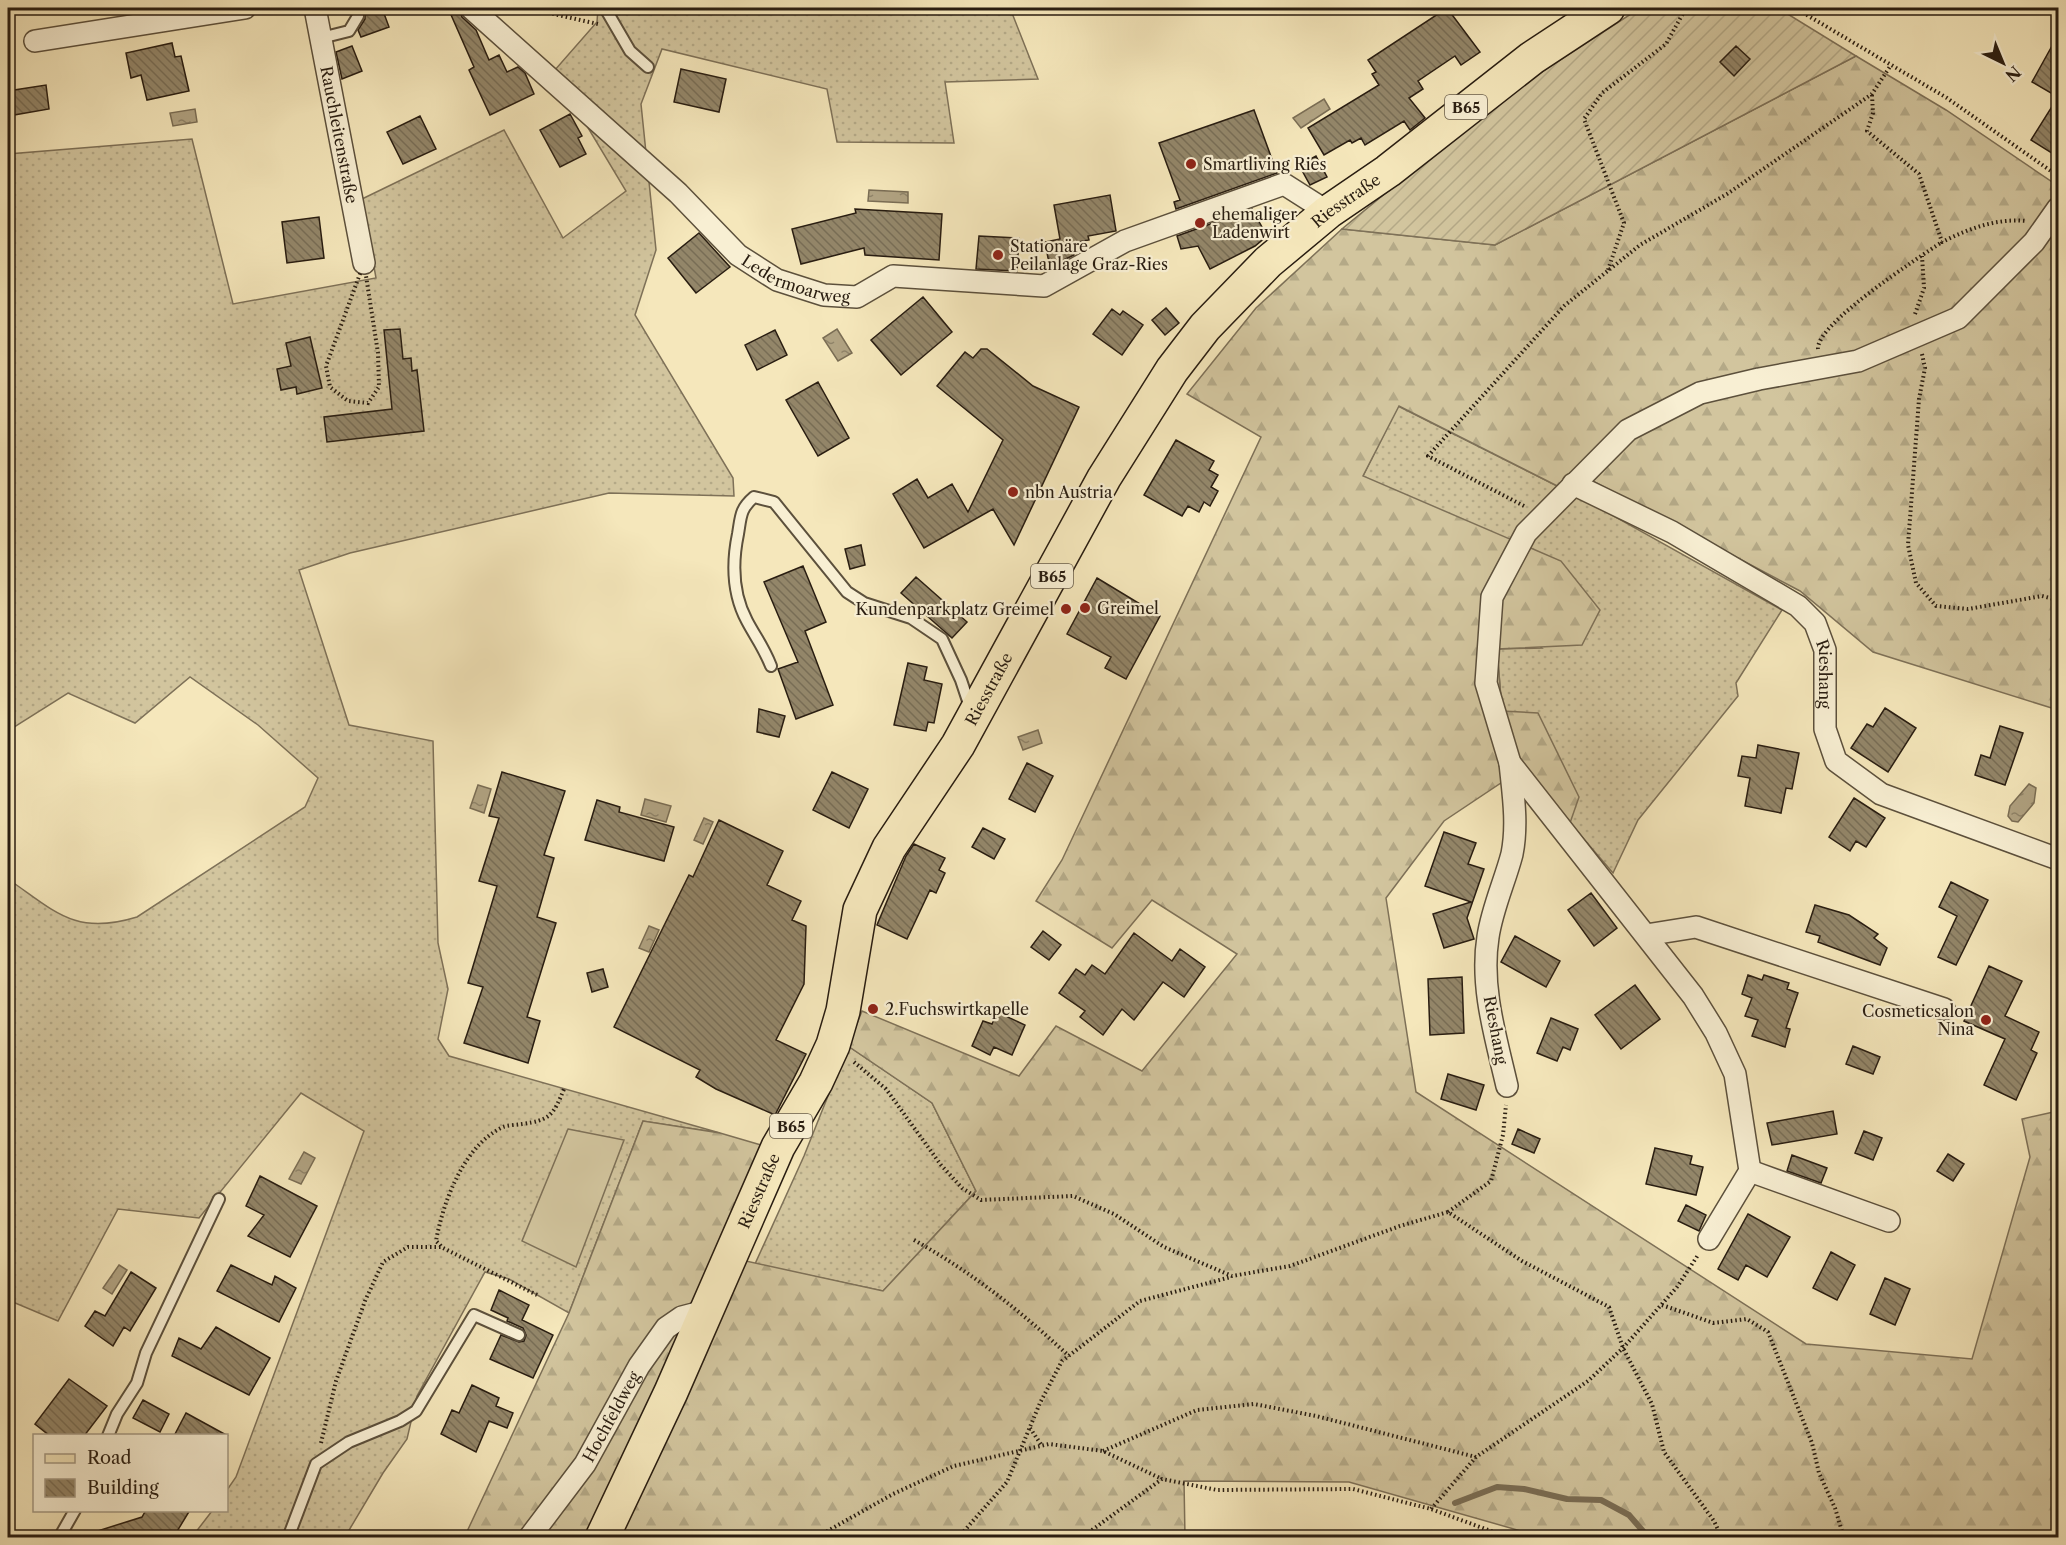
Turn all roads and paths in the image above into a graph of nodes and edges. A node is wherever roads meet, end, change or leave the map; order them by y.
1 (245, 8) edge
2 (315, 8) edge
3 (471, 8) edge
4 (547, 8) edge
5 (605, 8) edge
6 (1608, 8) edge
7 (1686, 8) edge
8 (1795, 8) edge
9 (358, 16) dead end
10 (614, 26) junction
11 (321, 38) junction
12 (35, 41) dead end
13 (1891, 65) junction
14 (648, 67) dead end
15 (1872, 94) junction
16 (2058, 176) edge
17 (1328, 212) junction
18 (2053, 216) edge
19 (1941, 242) junction
20 (1922, 256) junction
21 (364, 263) junction
22 (1607, 272) junction
23 (1917, 336) junction
24 (1819, 368) junction
25 (1573, 484) junction
26 (1542, 516) junction
27 (2058, 600) edge
28 (771, 666) dead end
29 (973, 719) junction
30 (1510, 763) junction
31 (2058, 859) edge
32 (1646, 935) junction
33 (1944, 1009) dead end
34 (853, 1061) dead end
35 (1507, 1086) joint
36 (564, 1089) dead end
37 (1750, 1171) junction
38 (219, 1198) dead end
39 (1448, 1212) junction
40 (1889, 1221) dead end
41 (1709, 1239) joint
42 (914, 1240) dead end
43 (441, 1247) junction
44 (1232, 1276) junction
45 (537, 1295) dead end
46 (1662, 1305) junction
47 (705, 1311) junction
48 (519, 1335) dead end
49 (1623, 1348) junction
50 (1069, 1356) junction
51 (1030, 1428) junction
52 (109, 1434) edge
53 (1042, 1446) junction
54 (1020, 1450) junction
55 (1103, 1451) junction
56 (1476, 1457) junction
57 (316, 1464) junction
58 (1162, 1479) junction
59 (1431, 1509) junction
60 (74, 1512) edge
61 (59, 1538) edge
62 (288, 1538) edge
63 (529, 1538) edge
64 (602, 1538) edge
65 (815, 1538) edge
66 (958, 1538) edge
67 (1081, 1538) edge
68 (1510, 1538) edge
69 (1722, 1538) edge
70 (1844, 1538) edge

1 - 12 street
2 - 11 street, Rauchleitenstraße
3 - 17 street, Ledermoarweg
4 - 10 path
5 - 10 lane
6 - 17 main road, Riesstraße / B65
7 - 22 path
8 - 13 path
9 - 11 lane
10 - 14 lane
11 - 21 street, Rauchleitenstraße
13 - 15 path
13 - 16 path
15 - 19 path
15 - 22 path
17 - 29 main road, Riesstraße / B65
18 - 19 path
18 - 23 street, Rieshang
19 - 20 path
20 - 23 path
20 - 24 path
21 - 21 path
22 - 26 path
23 - 24 street, Rieshang
23 - 27 path
24 - 25 street, Rieshang
25 - 26 street, Rieshang
25 - 31 street, Rieshang
26 - 30 street, Rieshang
28 - 29 lane
29 - 47 main road, Riesstraße / B65
30 - 32 street, Rieshang
30 - 35 street, Rieshang
32 - 33 street
32 - 37 street, Rieshang
34 - 44 path
35 - 39 path
36 - 43 path
37 - 40 street
37 - 41 street
38 - 52 lane
39 - 44 path
39 - 49 path
41 - 46 path
42 - 50 path
43 - 45 path
43 - 57 path
44 - 50 path
46 - 49 path
46 - 70 path
47 - 63 street, Hochfeldweg
47 - 64 main road, Riesstraße / B65
48 - 57 lane
49 - 56 path
49 - 69 path
50 - 51 path
51 - 53 path
51 - 54 path
53 - 54 path
53 - 55 path
54 - 65 path
54 - 66 path
55 - 56 path
55 - 58 path
56 - 59 path
57 - 62 lane
58 - 59 path
58 - 67 path
59 - 68 path
60 - 61 lane

